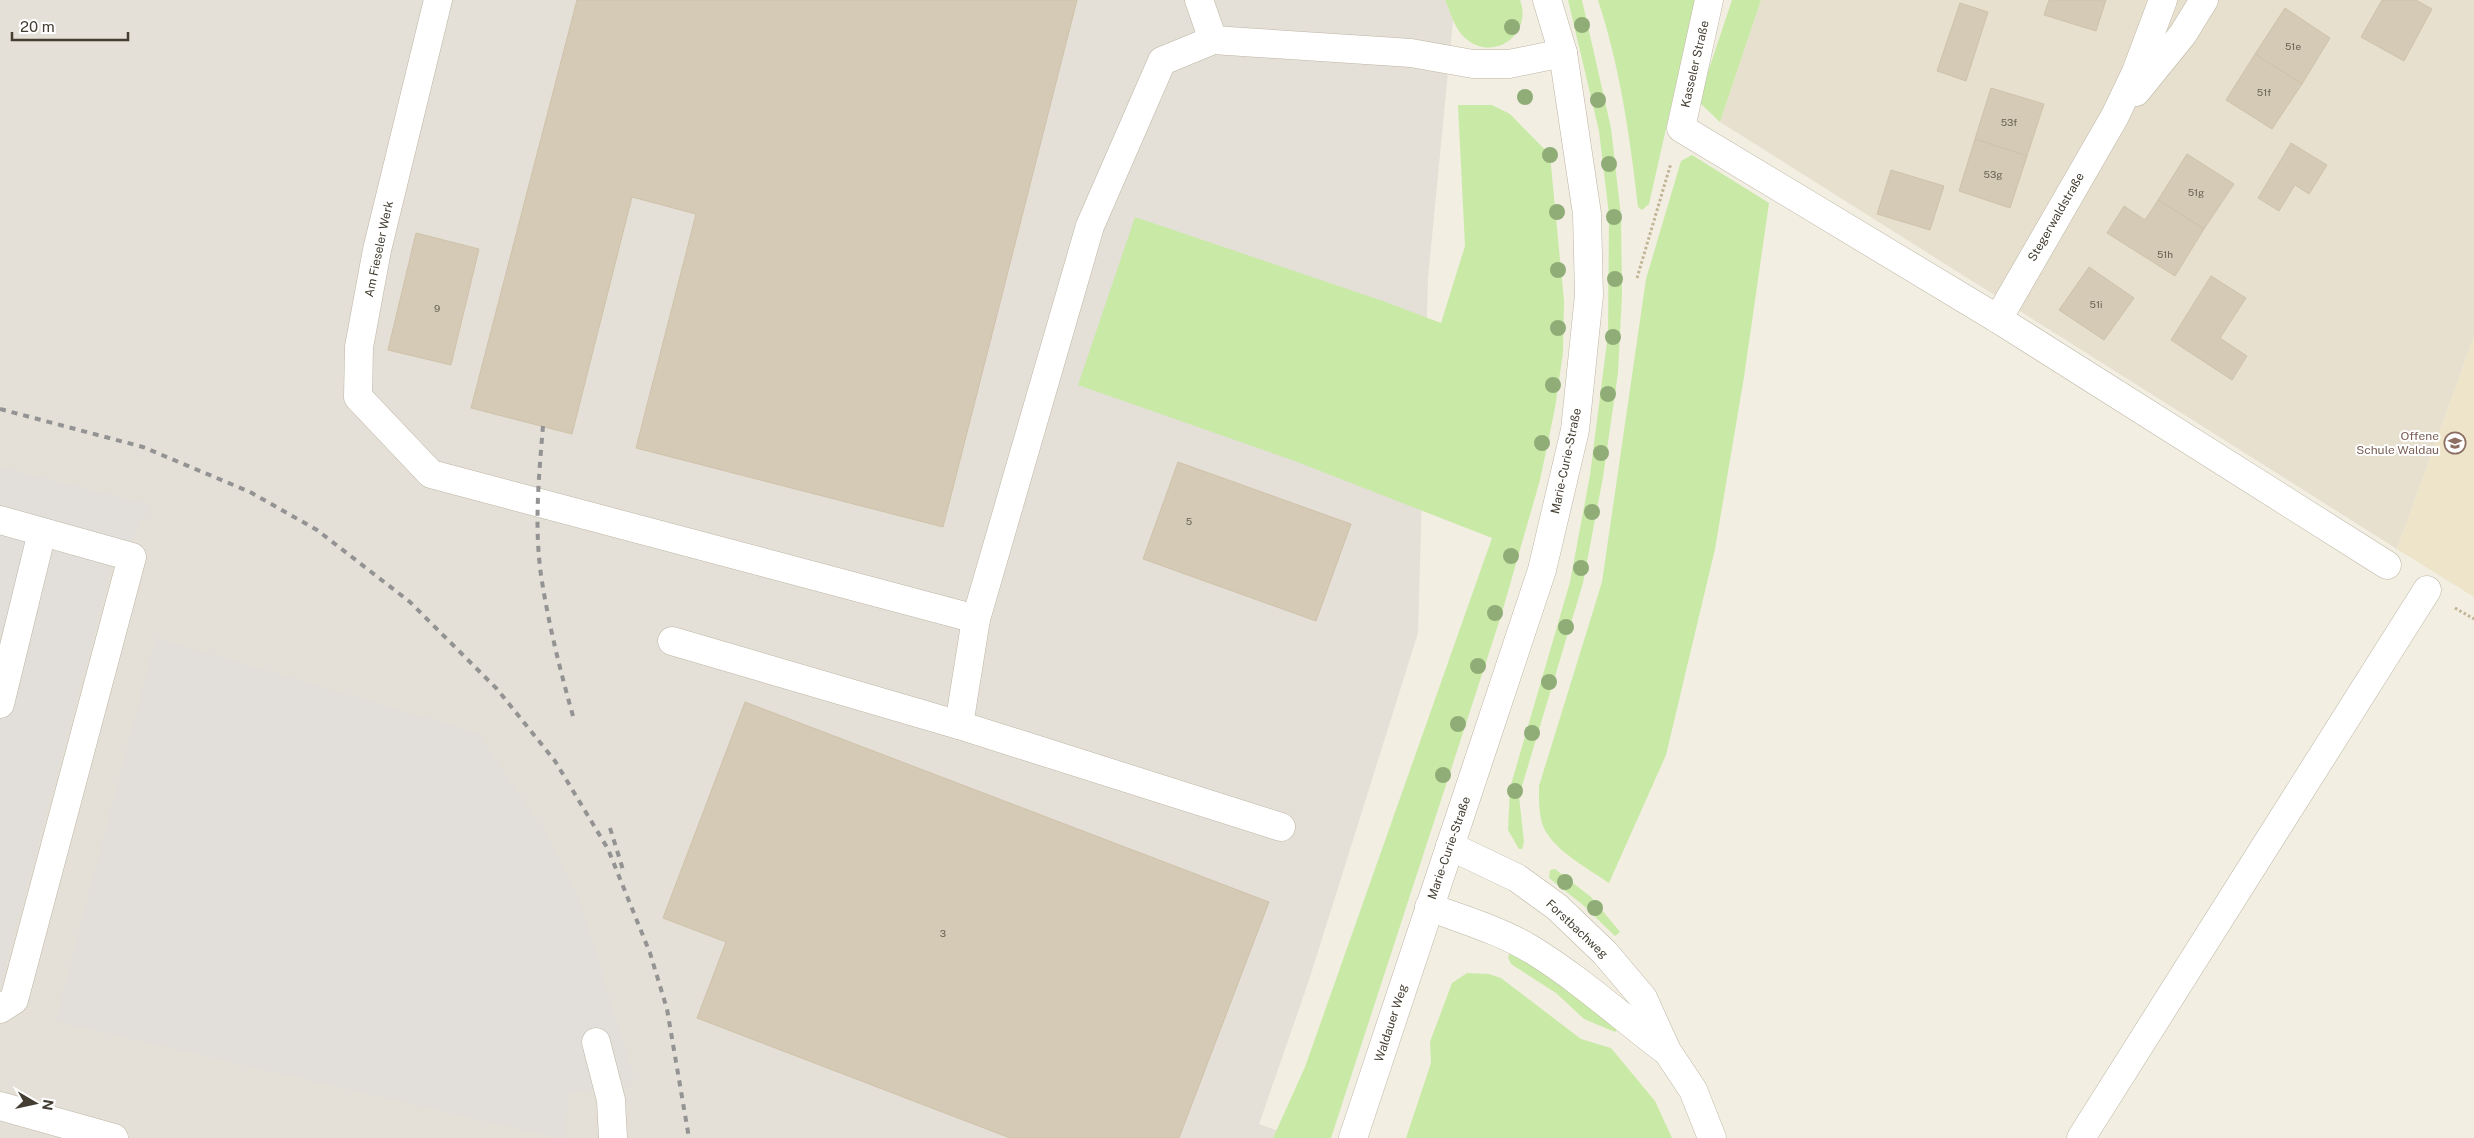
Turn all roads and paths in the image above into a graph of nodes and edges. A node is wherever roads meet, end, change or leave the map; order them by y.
1 (438, 0) edge
2 (1199, 0) edge
3 (1547, 0) edge
4 (1710, 0) edge
5 (2163, 0) edge
6 (2204, 0) edge
7 (1213, 40) junction
8 (1563, 53) junction
9 (2115, 116) junction
10 (1681, 128) junction
11 (1637, 278) dead end
12 (1998, 319) junction
13 (0, 520) edge
14 (42, 532) junction
15 (2387, 564) dead end
16 (2427, 590) dead end
17 (976, 619) junction
18 (672, 642) dead end
19 (0, 704) edge
20 (959, 724) junction
21 (1282, 828) dead end
22 (1450, 846) junction
23 (1429, 907) junction
24 (0, 1009) edge
25 (596, 1042) dead end
26 (1667, 1051) junction
27 (0, 1106) edge
28 (114, 1138) edge
29 (613, 1138) edge
30 (1353, 1138) edge
31 (1712, 1138) edge
32 (2081, 1138) edge

1 - 17 street, Am Fieseler Werk
2 - 7 street
3 - 8 street, Marie-Curie-Straße
4 - 10 street, Kasseler Straße
5 - 9 street, Stegerwaldstraße
6 - 9 street, Stegerwaldstraße
7 - 8 street
7 - 17 street
8 - 22 street, Marie-Curie-Straße
9 - 12 street, Stegerwaldstraße
10 - 11 path
10 - 12 street
12 - 15 street
13 - 14 street
14 - 19 street
14 - 24 street
16 - 32 street
17 - 20 street
18 - 20 street
20 - 21 street
22 - 23 street, Marie-Curie-Straße
22 - 26 street, Forstbachweg
23 - 26 street, Forstbachweg
23 - 30 street, Waldauer Weg
25 - 29 street
26 - 31 street, Forstbachweg
27 - 28 street

